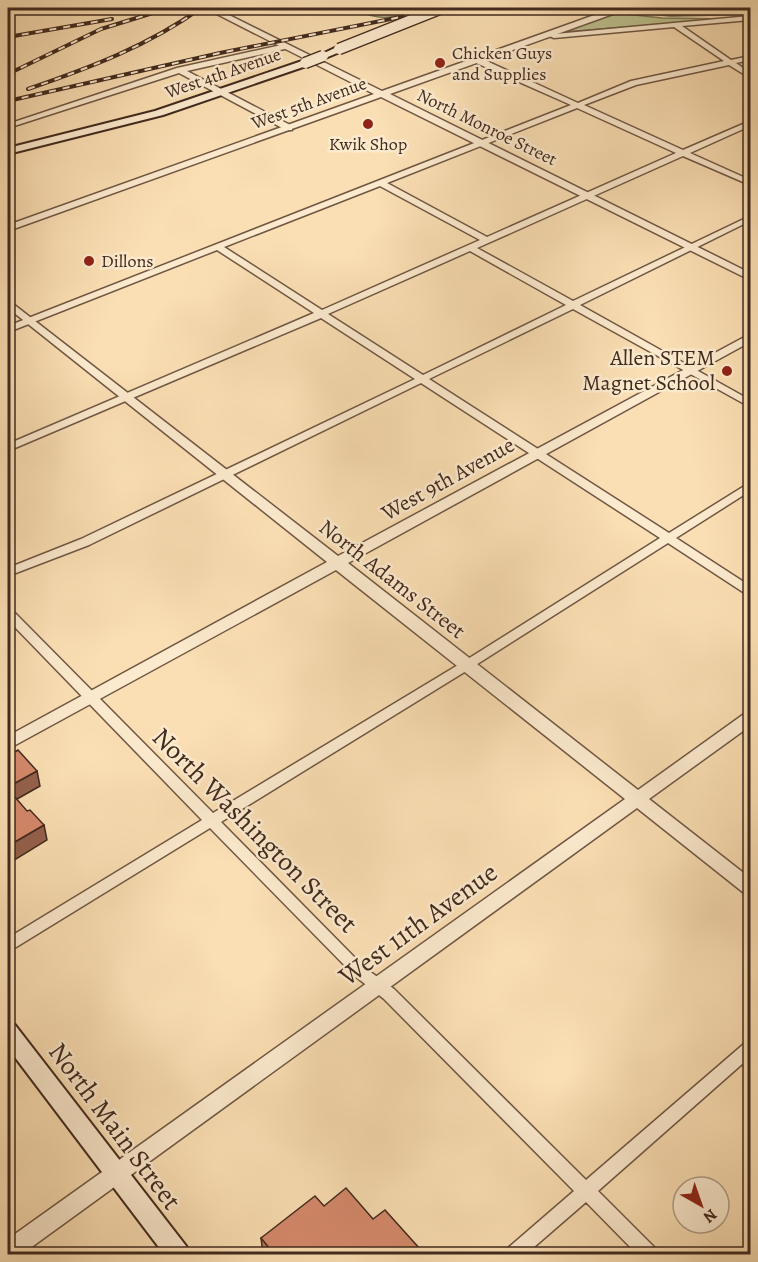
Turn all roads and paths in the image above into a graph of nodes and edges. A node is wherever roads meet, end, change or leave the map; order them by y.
1 (209, 8) edge
2 (442, 8) edge
3 (621, 8) edge
4 (750, 18) edge
5 (677, 26) junction
6 (549, 34) junction
7 (286, 46) junction
8 (750, 58) edge
9 (477, 60) junction
10 (731, 62) junction
11 (180, 69) junction
12 (750, 76) edge
13 (223, 92) junction
14 (383, 94) junction
15 (576, 105) junction
16 (750, 123) edge
17 (8, 126) edge
18 (289, 128) junction
19 (482, 143) junction
20 (8, 151) edge
21 (681, 153) junction
22 (381, 183) junction
23 (750, 183) edge
24 (586, 195) junction
25 (750, 218) edge
26 (8, 228) edge
27 (486, 240) junction
28 (218, 246) junction
29 (469, 247) junction
30 (691, 247) junction
31 (750, 277) edge
32 (8, 303) edge
33 (574, 304) junction
34 (321, 314) junction
35 (30, 320) junction
36 (8, 329) edge
37 (750, 336) edge
38 (690, 370) junction
39 (424, 379) junction
40 (127, 397) junction
41 (750, 404) edge
42 (8, 448) edge
43 (538, 453) junction
44 (226, 476) junction
45 (750, 487) edge
46 (669, 538) junction
47 (339, 564) junction
48 (8, 572) edge
49 (750, 591) edge
50 (8, 613) edge
51 (467, 665) junction
52 (90, 699) junction
53 (750, 718) edge
54 (8, 743) edge
55 (637, 800) junction
56 (210, 822) junction
57 (750, 888) edge
58 (8, 945) edge
59 (377, 986) junction
60 (8, 1032) edge
61 (750, 1048) edge
62 (116, 1174) junction
63 (586, 1192) junction
64 (8, 1252) edge
65 (178, 1254) edge
66 (514, 1254) edge
67 (649, 1254) edge

1 - 7 street, North Monroe Street
2 - 13 main road, West 4th Avenue, bridge
3 - 6 street, West 5th Avenue
4 - 5 street
5 - 6 street
5 - 10 street
6 - 9 street, West 5th Avenue
7 - 11 street
7 - 14 street, North Monroe Street
8 - 10 street
9 - 14 street, West 5th Avenue
9 - 15 street
10 - 12 street
10 - 15 street
11 - 13 street
11 - 17 street
13 - 18 street
13 - 20 main road, West 4th Avenue
14 - 18 street, West 5th Avenue
14 - 19 street, North Monroe Street
15 - 19 street
15 - 21 street
16 - 21 street
18 - 26 street, West 5th Avenue
19 - 22 street
19 - 24 street, North Monroe Street
21 - 23 street
21 - 24 street
22 - 27 street
22 - 28 street
24 - 27 street
24 - 30 street, North Monroe Street
25 - 30 street
27 - 29 street
28 - 34 street
28 - 35 street
29 - 33 street
29 - 34 street
30 - 31 street, North Monroe Street
30 - 33 street
32 - 35 street, North Adams Street
33 - 38 street
33 - 39 street
34 - 39 street
34 - 40 street
35 - 36 street
35 - 40 street, North Adams Street
37 - 38 street, West 9th Avenue
38 - 41 street
38 - 43 street, West 9th Avenue
39 - 43 street
39 - 44 street
40 - 42 street
40 - 44 street, North Adams Street
43 - 46 street
43 - 47 street, West 9th Avenue
44 - 47 street, North Adams Street
44 - 48 street
45 - 46 street
46 - 49 street
46 - 51 street
47 - 51 street, North Adams Street
47 - 52 street, West 9th Avenue
50 - 52 street, North Washington Street
51 - 55 street, North Adams Street
51 - 56 street
52 - 54 street, West 9th Avenue
52 - 56 street, North Washington Street
53 - 55 street, West 11th Avenue
55 - 57 street, North Adams Street
55 - 59 street, West 11th Avenue
56 - 58 street
56 - 59 street, North Washington Street
59 - 62 street, West 11th Avenue
59 - 63 street, North Washington Street
60 - 62 main road, North Main Street
61 - 63 street
62 - 64 street, West 11th Avenue
62 - 65 main road, North Main Street
63 - 66 street
63 - 67 street, North Washington Street

